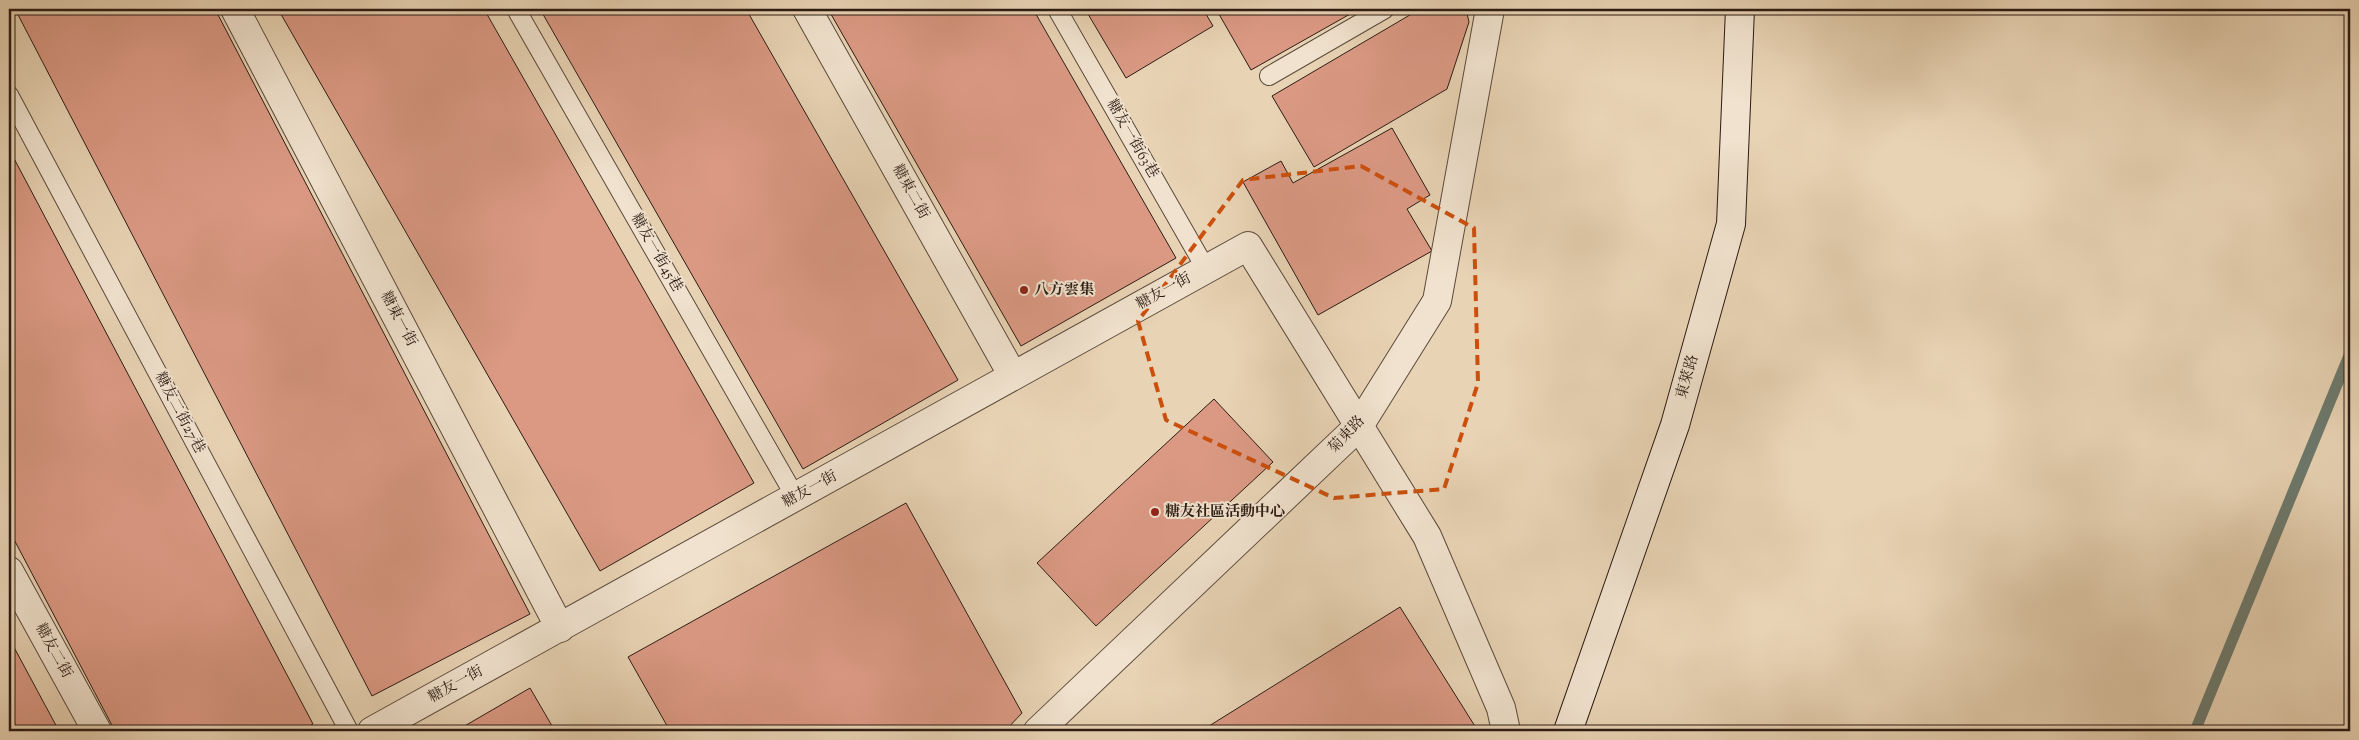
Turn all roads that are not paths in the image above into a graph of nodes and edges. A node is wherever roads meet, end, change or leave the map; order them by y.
1 (235, 9) edge
2 (516, 9) edge
3 (807, 9) edge
4 (1057, 9) edge
5 (1385, 9) edge
6 (1490, 9) edge
7 (1740, 9) edge
8 (1269, 76) dead end
9 (9, 95) edge
10 (1206, 269) junction
11 (1013, 376) junction
12 (1359, 426) junction
13 (796, 498) junction
14 (9, 571) edge
15 (560, 628) junction
16 (1049, 728) edge
17 (97, 731) edge
18 (349, 731) edge
19 (372, 731) edge
20 (1506, 731) edge
21 (1568, 731) edge

1 - 15 street, 糖東一街
2 - 13 lane, 糖友一街45巷
3 - 11 street, 糖東二街
4 - 10 lane, 糖友一街63巷
5 - 8 lane
6 - 12 street, 菊東路
7 - 21 street, 東萊路
9 - 18 lane, 糖友二街27巷
10 - 11 street, 糖友一街
10 - 12 street, 糖友一街
11 - 13 street, 糖友一街
12 - 16 street, 菊東路
12 - 20 street
13 - 15 street, 糖友一街
14 - 17 street, 糖友二街
15 - 19 street, 糖友一街

